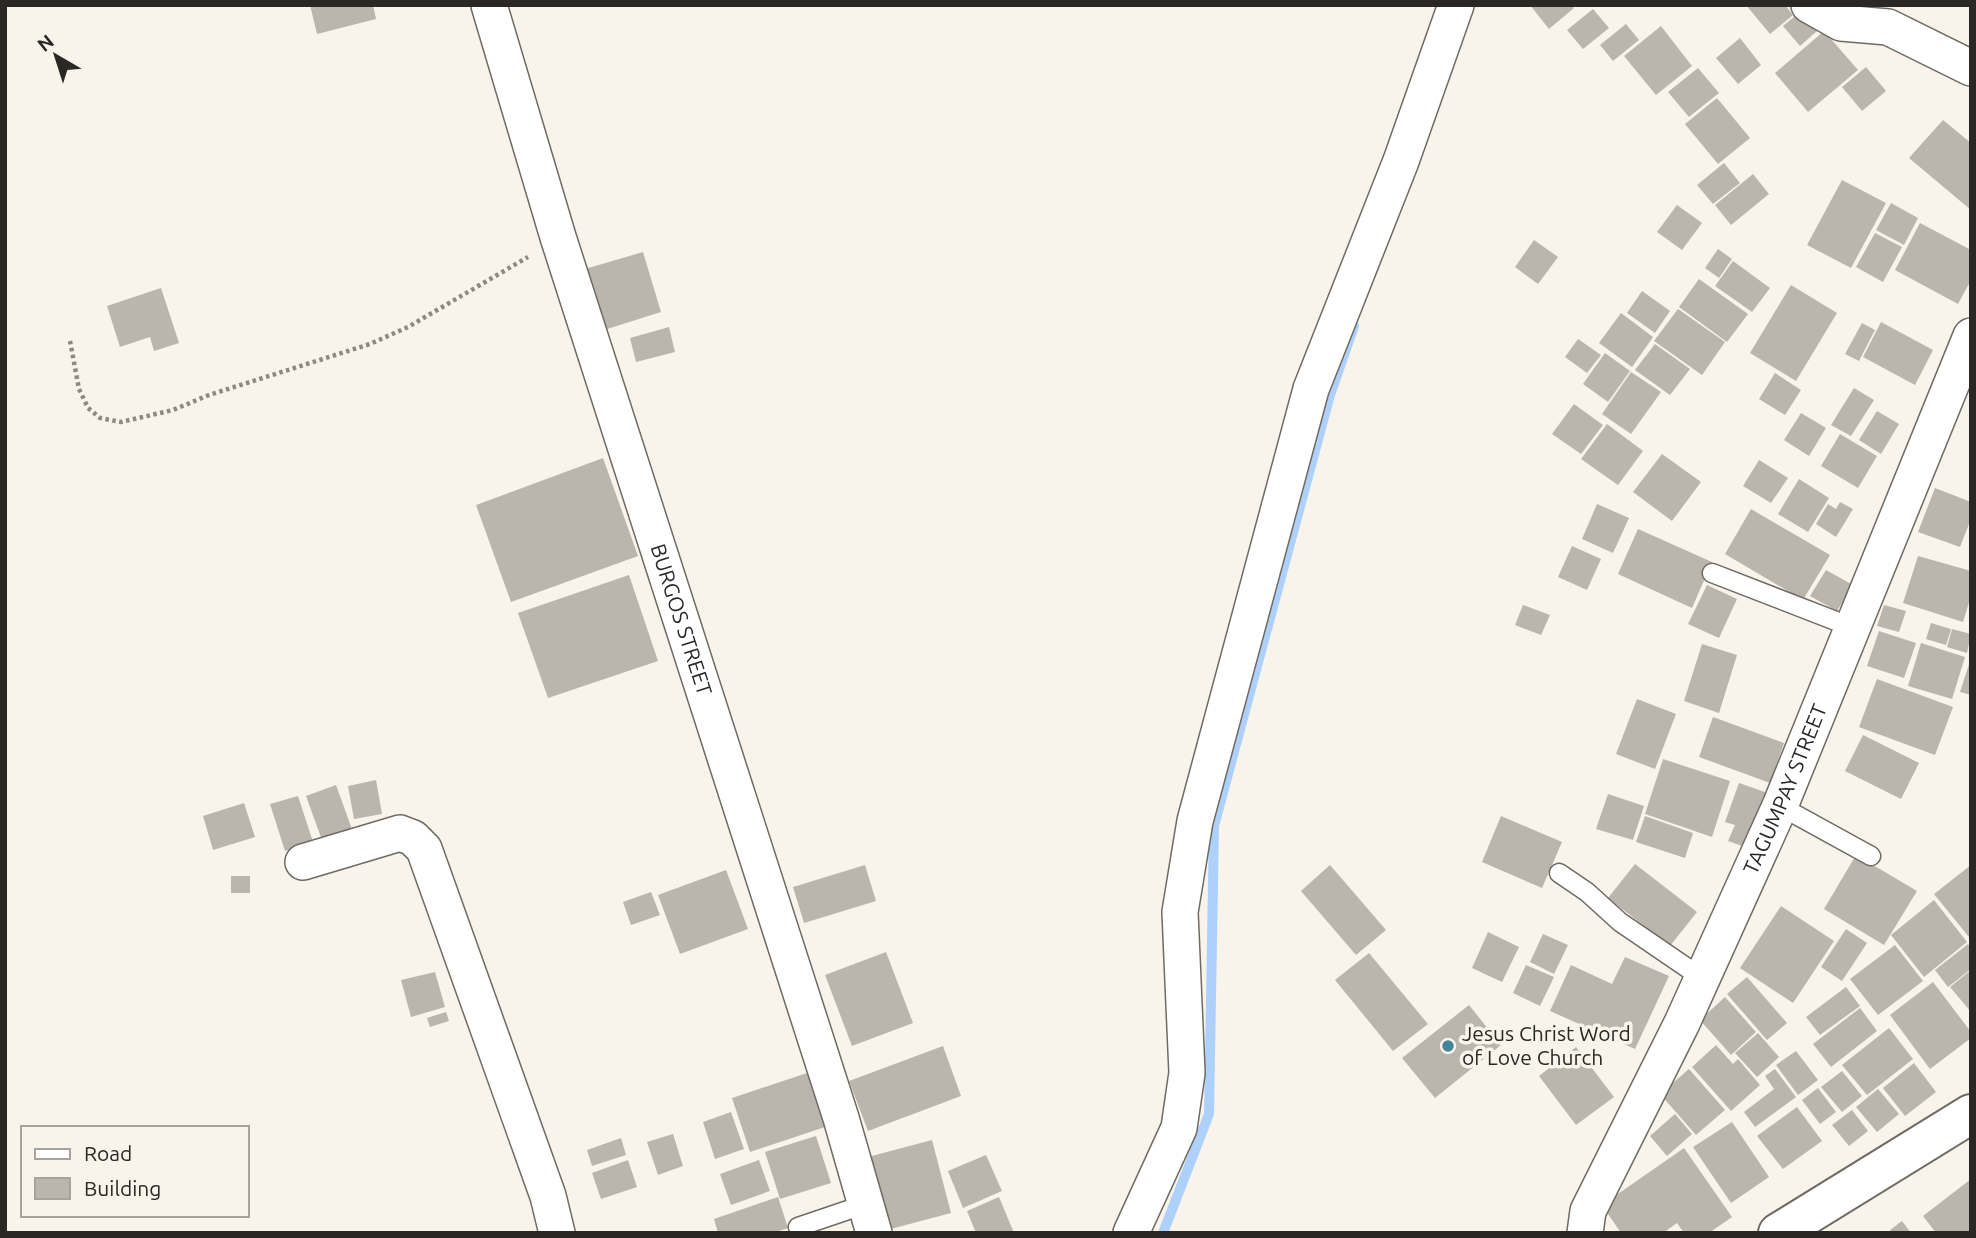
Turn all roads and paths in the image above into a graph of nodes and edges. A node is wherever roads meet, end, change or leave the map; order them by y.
1 (489, 5) edge
2 (1456, 5) edge
3 (1809, 5) edge
4 (1971, 68) edge
5 (558, 237) junction
6 (1971, 336) edge
7 (70, 341) dead end
8 (1712, 573) dead end
9 (1854, 628) junction
10 (1780, 806) junction
11 (1871, 856) dead end
12 (303, 863) dead end
13 (1559, 873) dead end
14 (1702, 978) junction
15 (1971, 1114) edge
16 (869, 1219) edge
17 (798, 1227) dead end
18 (558, 1233) edge
19 (1131, 1233) edge
20 (1585, 1233) edge
21 (1778, 1233) edge

1 - 5 street, BURGOS STREET
2 - 19 street
3 - 4 street
5 - 7 path
5 - 16 street, BURGOS STREET
6 - 9 street, TAGUMPAY STREET
8 - 9 lane
9 - 10 street, TAGUMPAY STREET
10 - 11 lane
10 - 14 street, TAGUMPAY STREET
12 - 18 street
13 - 14 lane
14 - 20 street, TAGUMPAY STREET
15 - 21 highway
16 - 17 lane

